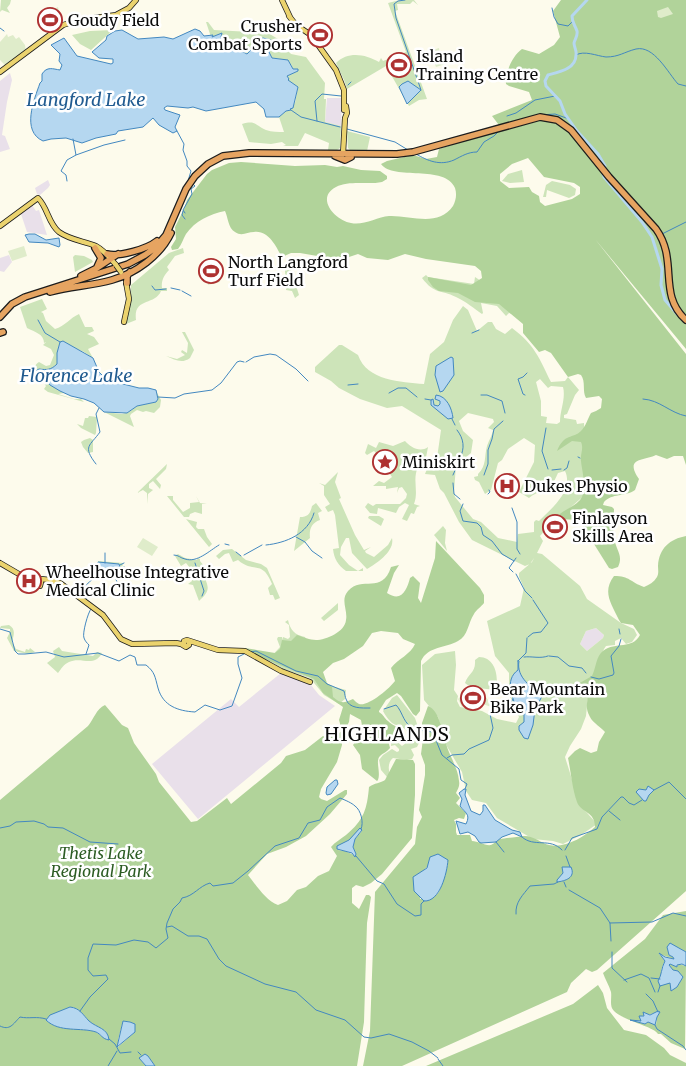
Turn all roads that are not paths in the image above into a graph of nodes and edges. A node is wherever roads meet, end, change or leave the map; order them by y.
1 (137, 0) edge
2 (282, 0) edge
3 (0, 72) edge
4 (344, 96) junction
5 (345, 113) junction
6 (444, 145) junction
7 (413, 152) junction
8 (343, 154) junction
9 (596, 160) junction
10 (174, 221) junction
11 (0, 226) edge
12 (87, 243) junction
13 (94, 248) junction
14 (109, 258) junction
15 (97, 268) junction
16 (132, 271) junction
17 (121, 274) junction
18 (113, 279) junction
19 (125, 283) junction
20 (28, 297) junction
21 (0, 317) edge
22 (686, 320) edge
23 (0, 321) edge
24 (0, 562) edge
25 (51, 575) dead end
26 (32, 578) junction
27 (55, 581) junction
28 (40, 586) dead end
29 (310, 682) dead end

1 - 3 main road
2 - 4 main road
4 - 5 main road
4 - 5 main road
5 - 8 main road
6 - 7 highway
6 - 8 highway
6 - 9 highway
7 - 8 highway
7 - 9 highway
8 - 10 highway
9 - 22 highway
10 - 14 highway
10 - 16 highway
10 - 20 highway
11 - 12 main road
12 - 13 main road
12 - 14 main road
13 - 14 main road
13 - 15 highway
14 - 15 highway
14 - 17 main road, bridge
15 - 20 highway
16 - 17 highway
16 - 19 highway
17 - 18 highway
17 - 19 main road
18 - 19 highway
18 - 20 highway
19 - 19 main road
20 - 21 highway
20 - 23 highway
24 - 26 main road
25 - 27 main road
26 - 27 main road
26 - 28 main road
27 - 29 main road

